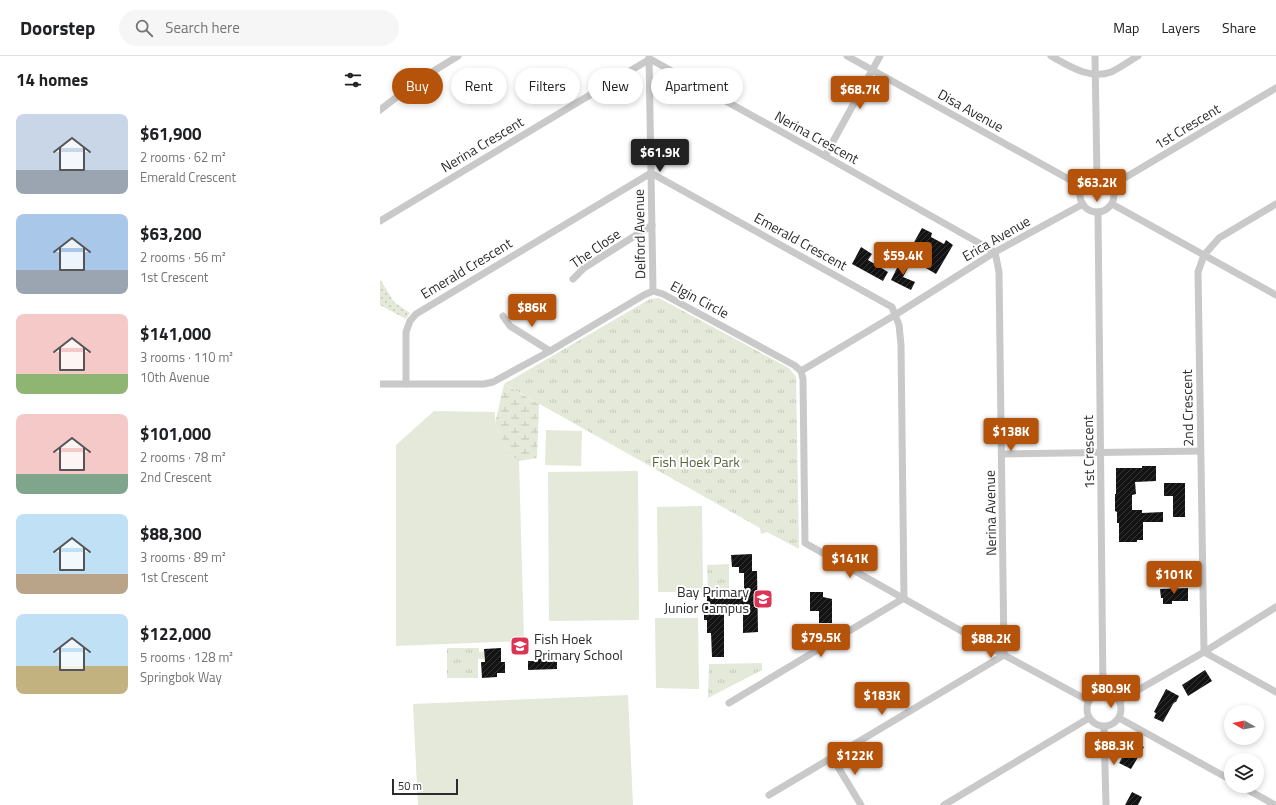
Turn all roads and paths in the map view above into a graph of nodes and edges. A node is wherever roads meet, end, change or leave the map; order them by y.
1 (458, 56) edge
2 (847, 56) edge
3 (880, 56) edge
4 (1052, 56) edge
5 (1095, 56) edge
6 (1138, 56) edge
7 (650, 57) edge
8 (872, 70) junction
9 (1095, 73) junction
10 (1276, 88) edge
11 (380, 110) edge
12 (825, 156) junction
13 (651, 173) junction
14 (1097, 178) junction
15 (1111, 186) junction
16 (1083, 187) junction
17 (1083, 204) junction
18 (1112, 204) junction
19 (1276, 204) edge
20 (1098, 212) junction
21 (380, 221) edge
22 (652, 225) junction
23 (995, 252) junction
24 (1204, 255) junction
25 (573, 279) dead end
26 (653, 291) junction
27 (1276, 295) edge
28 (895, 315) junction
29 (503, 316) dead end
30 (550, 351) junction
31 (801, 371) junction
32 (380, 384) edge
33 (406, 384) junction
34 (1200, 451) junction
35 (1101, 453) junction
36 (1002, 454) junction
37 (904, 598) junction
38 (1276, 607) edge
39 (1204, 652) junction
40 (1004, 655) junction
41 (1103, 692) junction
42 (1276, 692) edge
43 (1089, 700) junction
44 (1119, 701) junction
45 (729, 702) dead end
46 (1089, 718) junction
47 (1119, 718) junction
48 (1104, 727) junction
49 (832, 757) junction
50 (1224, 776) edge
51 (1254, 793) edge
52 (769, 795) dead end
53 (861, 805) edge
54 (944, 805) edge
55 (1106, 805) edge
56 (1275, 805) edge

1 - 11 street
2 - 8 street, Disa Avenue
3 - 8 street
4 - 9 street
5 - 9 street
6 - 9 street
7 - 12 street, Nerina Crescent
7 - 13 street, Delford Avenue
7 - 21 street, Nerina Crescent
8 - 12 street
8 - 16 street, Disa Avenue
9 - 14 street
10 - 15 street, 1st Crescent
12 - 23 street, Nerina Crescent
13 - 22 street, Delford Avenue
13 - 28 street, Emerald Crescent
13 - 33 street, Emerald Crescent
14 - 15 street
14 - 16 street
15 - 18 street
16 - 17 street
17 - 20 street
17 - 23 street, Erica Avenue
18 - 20 street
18 - 24 street
19 - 24 street, 2nd Crescent
20 - 35 street, 1st Crescent
22 - 25 street, The Close
22 - 26 street, Delford Avenue
23 - 28 street, Erica Avenue
23 - 36 street, Nerina Avenue
24 - 27 street
24 - 34 street, 2nd Crescent
26 - 30 street, Elgin Circle
26 - 31 street, Elgin Circle
28 - 31 street, Erica Avenue
28 - 37 street, Emerald Crescent
29 - 30 street
30 - 33 street, Elgin Circle
31 - 37 street
32 - 33 street, Elgin Circle
34 - 35 street
34 - 39 street, 2nd Crescent
35 - 36 street
35 - 41 street, 1st Crescent
36 - 40 street, Nerina Avenue
37 - 40 street
37 - 45 street
38 - 39 street
39 - 42 street
39 - 44 street
40 - 43 street
40 - 49 street
41 - 43 street
41 - 44 street
43 - 46 street
44 - 47 street
46 - 48 street
46 - 54 street
47 - 48 street
47 - 50 street
48 - 55 street
49 - 52 street
49 - 53 street
51 - 56 street

